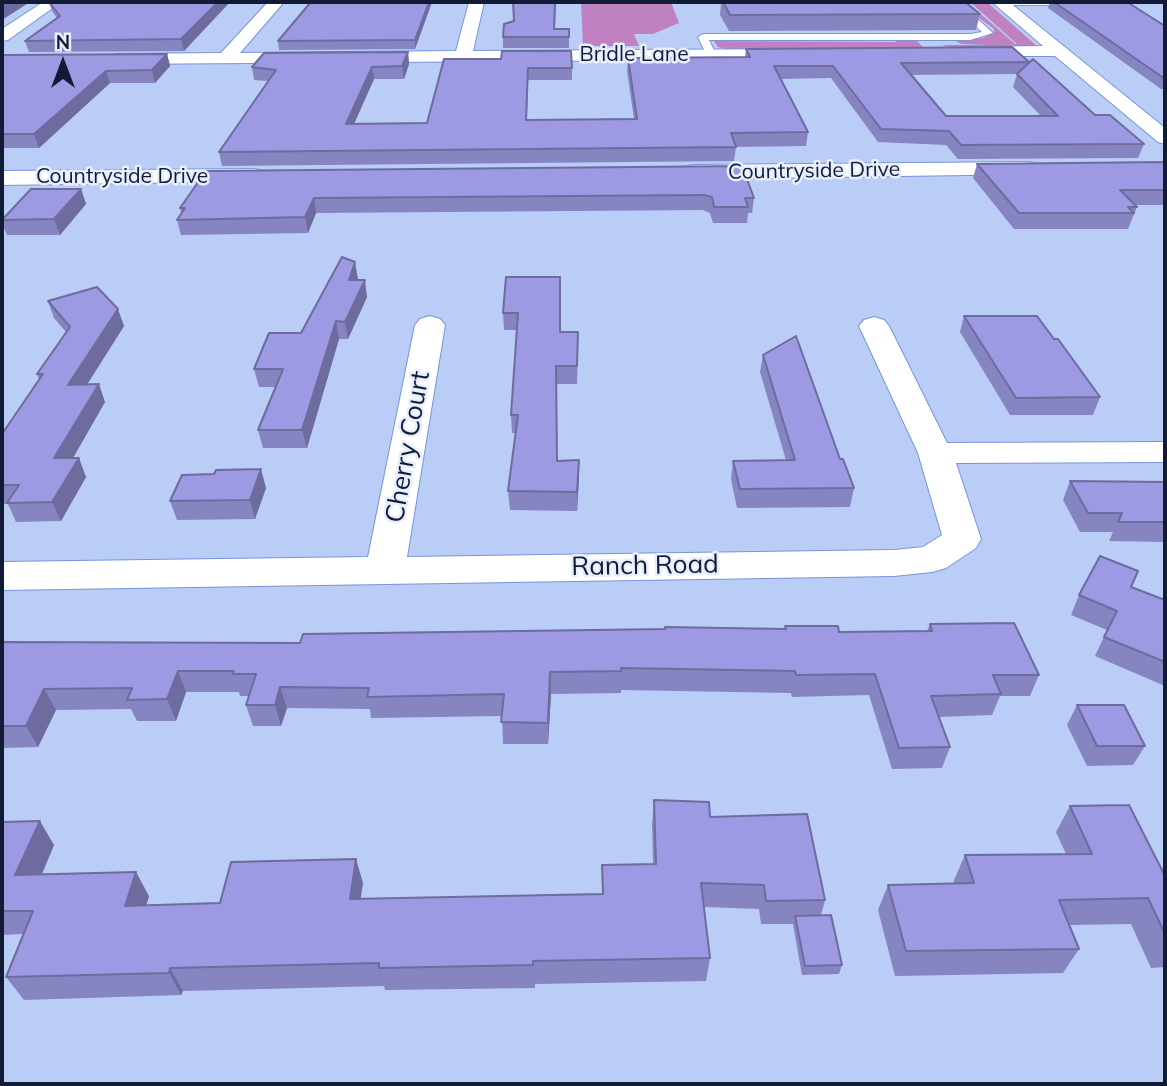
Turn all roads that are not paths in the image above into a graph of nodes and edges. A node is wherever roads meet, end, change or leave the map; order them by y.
1 (53, 2) edge
2 (276, 2) edge
3 (477, 2) edge
4 (934, 2) edge
5 (1001, 3) edge
6 (1075, 3) edge
7 (6, 30) edge
8 (1057, 51) junction
9 (711, 54) junction
10 (463, 56) junction
11 (226, 58) junction
12 (94, 59) edge
13 (1165, 138) edge
14 (1055, 168) edge
15 (670, 172) edge
16 (272, 176) edge
17 (2, 178) edge
18 (430, 325) dead end
19 (874, 326) dead end
20 (1165, 452) edge
21 (935, 453) junction
22 (385, 569) junction
23 (2, 576) edge

1 - 7 street
2 - 11 street
3 - 10 street
4 - 9 lane
5 - 6 lane
5 - 8 street
8 - 9 street, Bridle Lane
8 - 13 street
9 - 10 street, Bridle Lane
10 - 11 street, Bridle Lane
11 - 12 street, Bridle Lane
14 - 15 street, Countryside Drive
16 - 17 street, Countryside Drive
18 - 22 street, Cherry Court
19 - 21 street
20 - 21 street
21 - 22 street, Ranch Road
22 - 23 street, Ranch Road

